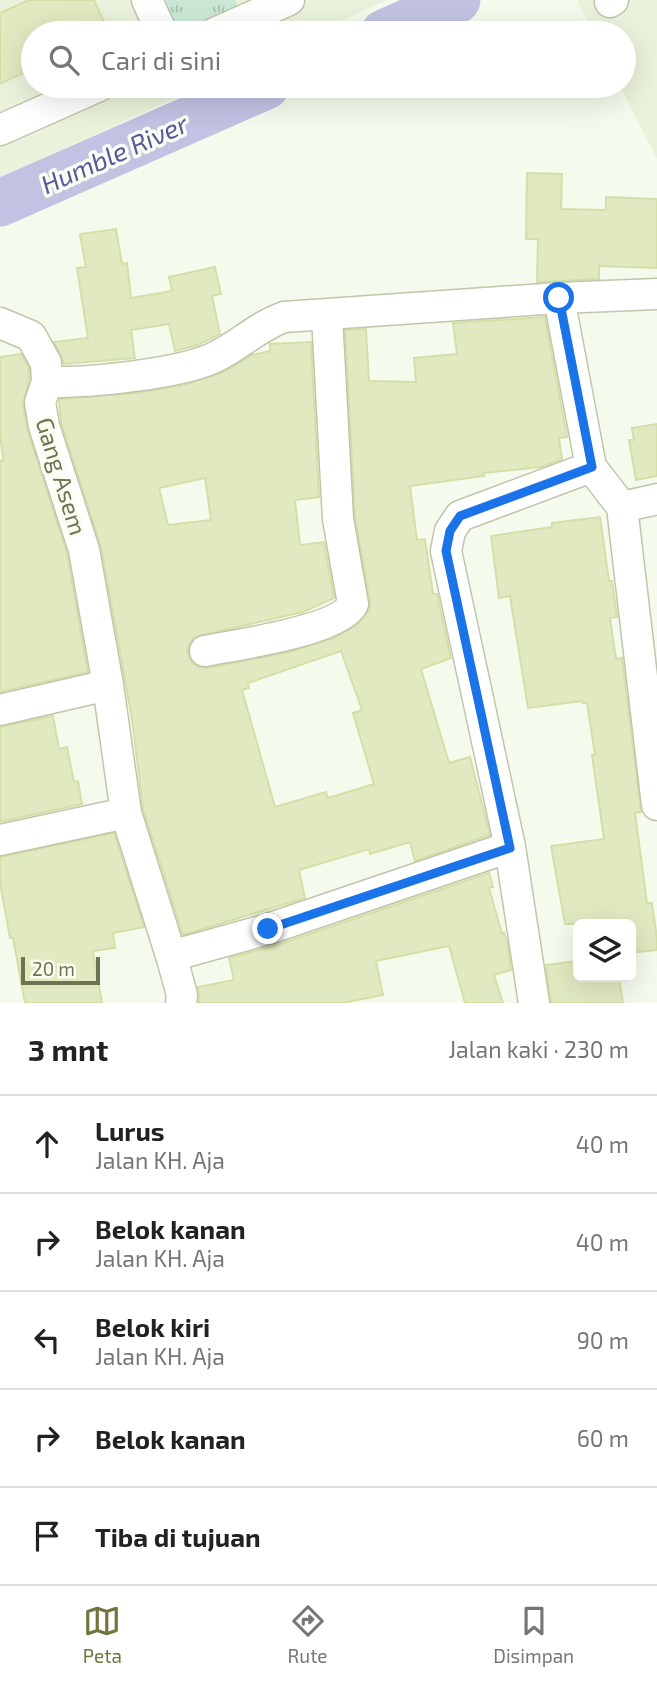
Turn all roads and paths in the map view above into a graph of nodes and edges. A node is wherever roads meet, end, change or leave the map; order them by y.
1 (147, 0) edge
2 (289, 0) edge
3 (256, 7) edge
4 (157, 21) edge
5 (234, 21) edge
6 (72, 98) edge
7 (0, 130) edge
8 (657, 294) edge
9 (559, 298) junction
10 (327, 316) junction
11 (0, 323) edge
12 (47, 382) junction
13 (592, 467) junction
14 (657, 499) edge
15 (622, 507) junction
16 (205, 651) dead end
17 (108, 685) junction
18 (0, 710) edge
19 (657, 805) edge
20 (126, 813) junction
21 (0, 840) edge
22 (510, 848) junction
23 (171, 956) junction
24 (181, 1003) edge
25 (534, 1003) edge

1 - 4 street
2 - 3 street
3 - 5 street
6 - 7 street
8 - 9 street, Gang Asem
9 - 10 street, Gang Asem
9 - 13 street
10 - 12 street, Gang Asem
10 - 16 street
11 - 12 street
12 - 17 street, Gang Asem
13 - 15 street
13 - 22 street
14 - 15 street
15 - 19 street
17 - 18 street
17 - 20 street, Gang Asem
20 - 21 street
20 - 23 street, Gang Asem
22 - 23 street
22 - 25 street
23 - 24 street, Gang Asem

